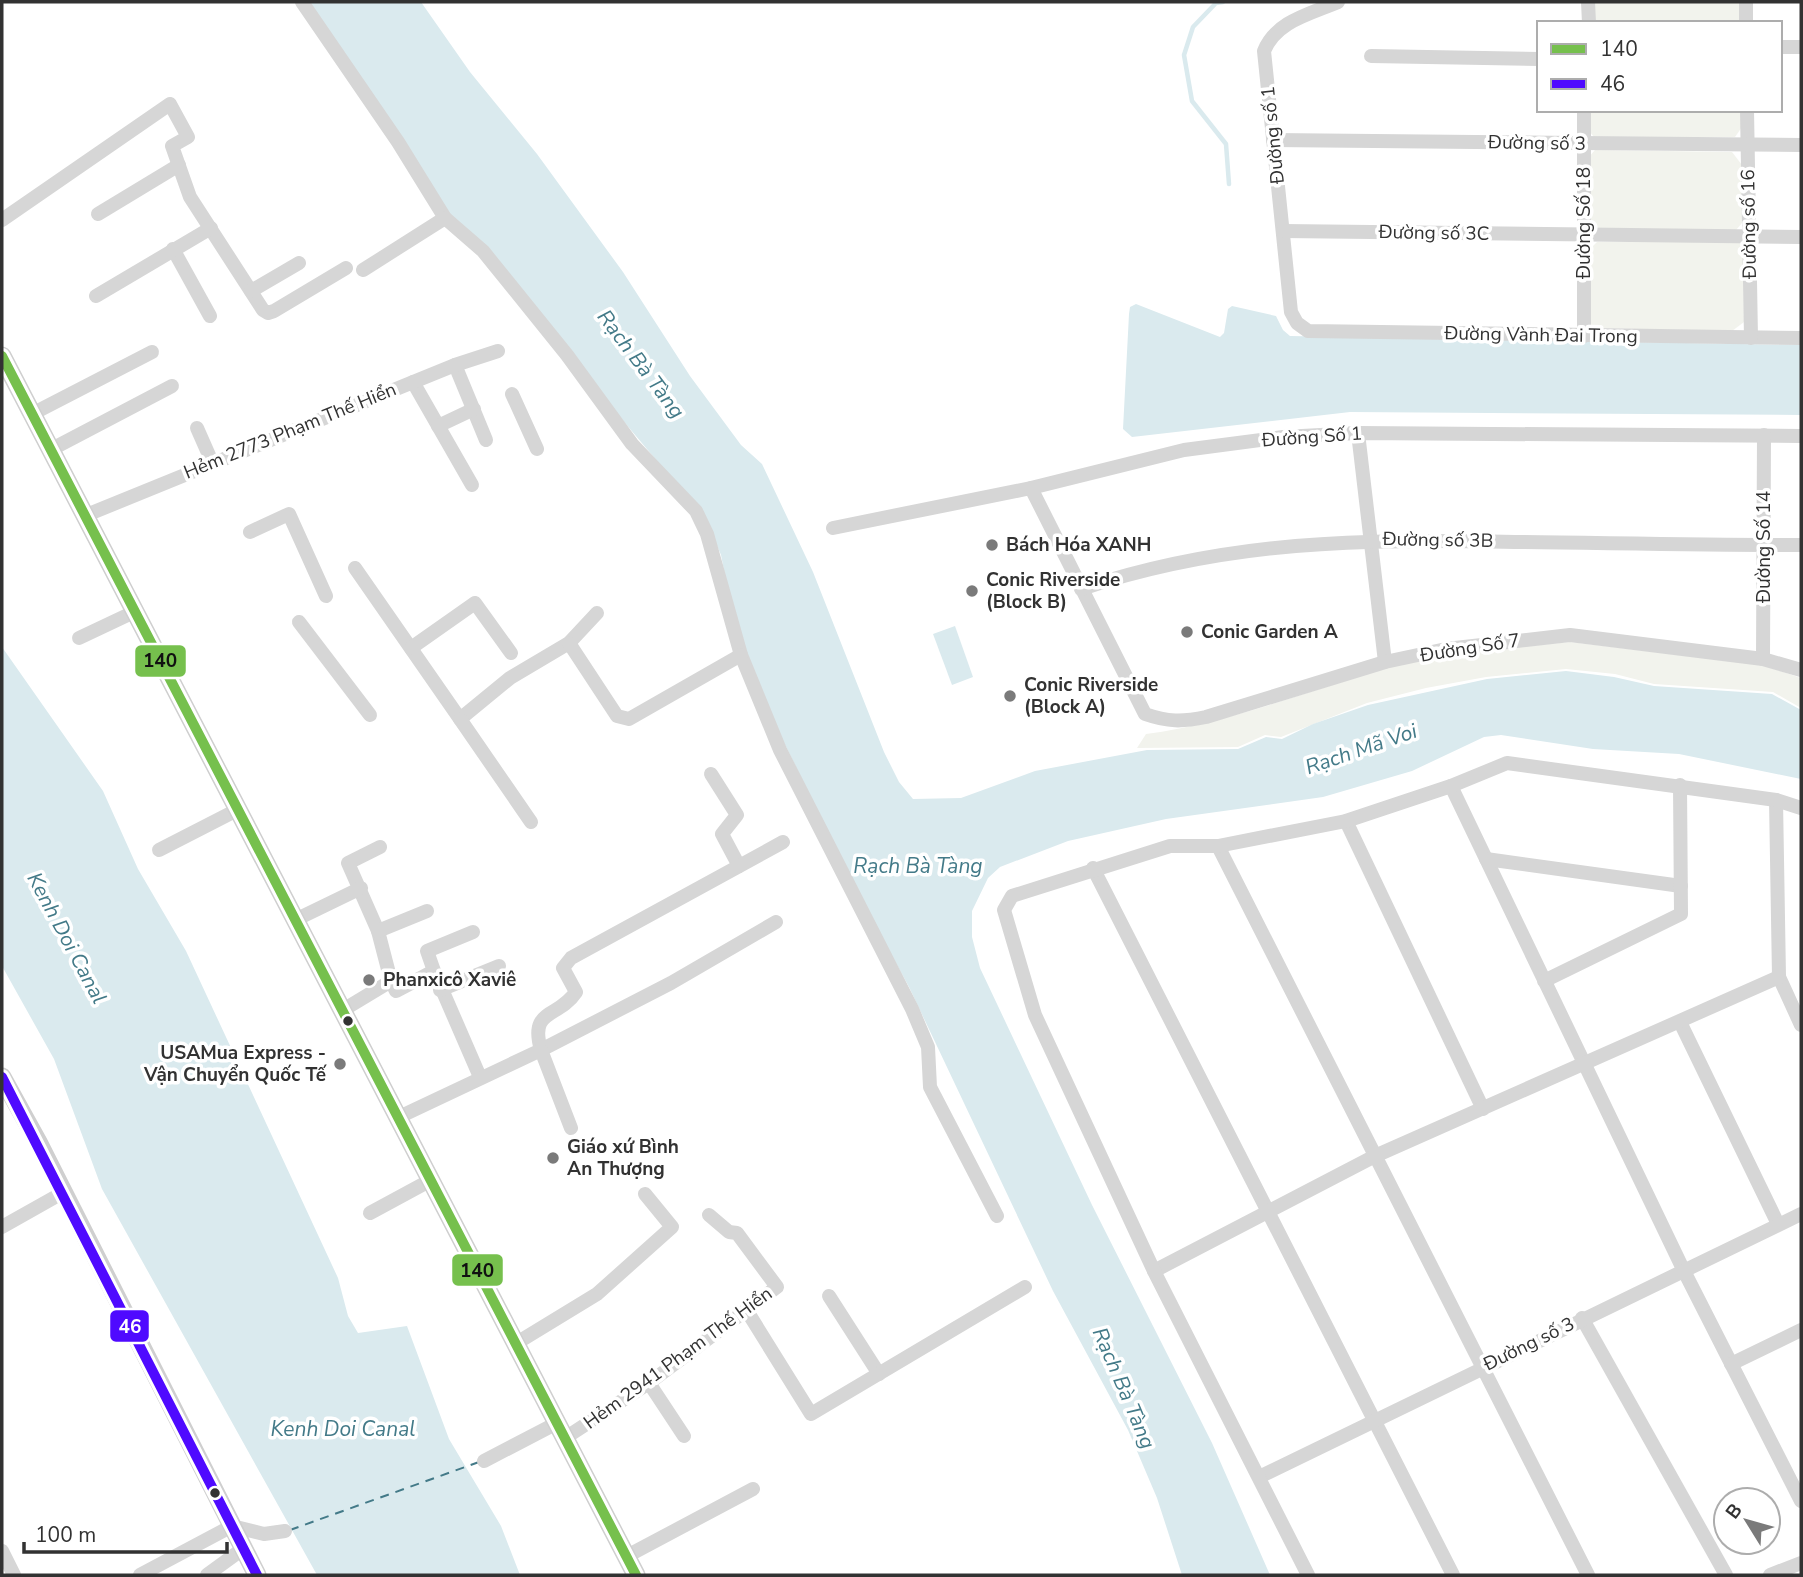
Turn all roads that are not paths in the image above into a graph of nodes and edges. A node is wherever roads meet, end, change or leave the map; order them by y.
1 (302, 2) edge
2 (1338, 2) edge
3 (1588, 2) edge
4 (1746, 2) edge
5 (1589, 21) edge
6 (1746, 21) edge
7 (1782, 47) edge
8 (1801, 47) edge
9 (1371, 56) dead end
10 (1537, 59) edge
11 (1584, 112) edge
12 (1747, 112) edge
13 (1273, 140) junction
14 (1584, 143) junction
15 (1747, 145) junction
16 (1801, 145) edge
17 (179, 164) junction
18 (98, 214) dead end
19 (445, 218) junction
20 (2, 220) edge
21 (211, 228) junction
22 (1283, 231) junction
23 (1584, 235) junction
24 (1749, 236) junction
25 (1801, 237) edge
26 (173, 249) junction
27 (299, 263) dead end
28 (346, 268) dead end
29 (363, 270) dead end
30 (251, 291) junction
31 (96, 296) dead end
32 (1291, 312) joint
33 (210, 317) dead end
34 (1584, 337) junction
35 (1751, 338) junction
36 (1801, 338) edge
37 (498, 351) dead end
38 (152, 352) dead end
39 (455, 365) junction
40 (4, 366) edge
41 (413, 382) junction
42 (172, 386) dead end
43 (512, 394) dead end
44 (474, 409) junction
45 (32, 414) junction
46 (438, 426) junction
47 (197, 428) dead end
48 (1358, 433) junction
49 (1764, 435) junction
50 (1801, 436) edge
51 (486, 440) dead end
52 (537, 449) dead end
53 (50, 450) junction
54 (212, 462) junction
55 (472, 485) dead end
56 (1031, 488) junction
57 (84, 516) junction
58 (833, 528) dead end
59 (250, 532) dead end
60 (1369, 539) junction
61 (1765, 545) junction
62 (1801, 545) edge
63 (355, 568) dead end
64 (1081, 589) junction
65 (326, 596) dead end
66 (134, 612) junction
67 (597, 613) dead end
68 (299, 622) dead end
69 (79, 638) dead end
70 (569, 643) junction
71 (411, 648) junction
72 (511, 653) dead end
73 (741, 655) junction
74 (1763, 659) junction
75 (1385, 662) junction
76 (1801, 670) edge
77 (370, 715) dead end
78 (460, 719) junction
79 (711, 774) dead end
80 (1680, 785) junction
81 (1451, 786) junction
82 (1776, 800) junction
83 (1801, 808) edge
84 (237, 810) junction
85 (531, 821) dead end
86 (1346, 821) junction
87 (783, 842) dead end
88 (1218, 846) junction
89 (380, 847) dead end
90 (159, 850) dead end
91 (1486, 859) junction
92 (740, 866) junction
93 (1093, 868) junction
94 (1681, 886) junction
95 (361, 888) junction
96 (427, 911) dead end
97 (295, 920) junction
98 (776, 922) dead end
99 (378, 931) junction
100 (473, 932) dead end
101 (499, 966) dead end
102 (433, 971) junction
103 (1779, 977) junction
104 (391, 981) junction
105 (1544, 981) junction
106 (440, 990) junction
107 (343, 1010) junction
108 (1680, 1022) junction
109 (1801, 1025) edge
110 (541, 1051) junction
111 (1584, 1065) junction
112 (2, 1077) edge
113 (480, 1077) junction
114 (1483, 1110) junction
115 (399, 1117) junction
116 (571, 1128) dead end
117 (1375, 1156) junction
118 (431, 1180) junction
119 (64, 1192) junction
120 (645, 1194) dead end
121 (370, 1213) dead end
122 (1266, 1213) junction
123 (1801, 1214) edge
124 (709, 1215) dead end
125 (997, 1216) dead end
126 (1778, 1224) junction
127 (2, 1227) edge
128 (1683, 1269) junction
129 (1154, 1271) junction
130 (1026, 1287) dead end
131 (829, 1296) dead end
132 (747, 1311) junction
133 (1582, 1318) junction
134 (1801, 1331) edge
135 (515, 1344) junction
136 (1731, 1364) junction
137 (1482, 1367) junction
138 (878, 1374) junction
139 (649, 1383) junction
140 (1373, 1424) junction
141 (561, 1431) junction
142 (684, 1436) dead end
143 (484, 1461) dead end
144 (1259, 1477) junction
145 (753, 1489) dead end
146 (1801, 1501) edge
147 (232, 1526) junction
148 (285, 1531) dead end
149 (244, 1548) junction
150 (2, 1551) edge
151 (627, 1556) junction
152 (1801, 1563) edge
153 (13, 1575) edge
154 (140, 1575) edge
155 (207, 1575) edge
156 (257, 1575) edge
157 (636, 1575) edge
158 (1308, 1575) edge
159 (1453, 1575) edge
160 (1587, 1575) edge
161 (1726, 1575) edge
162 (1770, 1575) edge

1 - 19 street
2 - 13 street, Đường số 1
3 - 5 street
4 - 6 street
7 - 8 street
9 - 10 street
11 - 14 street, Đường Số 18
12 - 15 street, Đường số 16
13 - 14 street, Đường số 3
13 - 22 street, Đường số 1
14 - 15 street, Đường số 3
14 - 23 street, Đường Số 18
15 - 16 street, Đường số 3
15 - 24 street, Đường số 16
17 - 18 street
17 - 20 street
17 - 21 street
19 - 29 street
19 - 73 street
21 - 26 street
21 - 30 street
22 - 23 street, Đường số 3C
22 - 32 street, Đường số 1
23 - 24 street
23 - 34 street, Đường Số 18
24 - 25 street
24 - 35 street, Đường số 16
26 - 31 street
26 - 33 street
27 - 30 street
28 - 30 street
32 - 34 street, Đường Vành Đai Trong
34 - 35 street, Đường Vành Đai Trong
35 - 36 street, Đường Vành Đai Trong
37 - 39 street, Hẻm 2773 Phạm Thế Hiển
38 - 45 street
39 - 41 street, Hẻm 2773 Phạm Thế Hiển
39 - 44 street
40 - 45 main road
41 - 46 street
41 - 54 street, Hẻm 2773 Phạm Thế Hiển
42 - 53 street
43 - 52 street
44 - 46 street
44 - 51 street
45 - 53 main road
46 - 55 street
47 - 54 street
48 - 49 street, Đường Số 1
48 - 56 street, Đường Số 1
48 - 60 street
49 - 50 street, Đường Số 1
49 - 61 street, Đường Số 14
53 - 57 main road
54 - 57 street, Hẻm 2773 Phạm Thế Hiển
56 - 58 street, Đường Số 1
56 - 64 street
57 - 66 main road
59 - 65 street
60 - 61 street, Đường số 3B
60 - 64 street, Đường số 3B
60 - 75 street
61 - 62 street, Đường số 3B
61 - 74 street, Đường Số 14
63 - 71 street
64 - 75 street, Đường Số 7
66 - 69 street
66 - 84 main road
67 - 70 street
68 - 77 street
70 - 73 street
70 - 78 street
71 - 72 street
71 - 78 street
73 - 125 street
74 - 75 street, Đường Số 7
74 - 76 street, Đường Số 7
78 - 85 street
79 - 92 street
80 - 81 street
80 - 82 street
80 - 94 street
81 - 86 street
81 - 91 street
82 - 83 street
82 - 103 street
84 - 90 street
84 - 97 main road
86 - 88 street
86 - 114 street
87 - 92 street
88 - 93 street
88 - 117 street
89 - 95 street
91 - 94 street
91 - 105 street
92 - 110 street
93 - 122 street
93 - 129 street
94 - 105 street
95 - 97 street
95 - 99 street
96 - 99 street
97 - 107 main road
98 - 110 street
99 - 104 street
100 - 102 street
101 - 106 street
102 - 104 street
102 - 106 street
103 - 108 street
103 - 109 street
104 - 107 street
105 - 111 street
106 - 113 street
107 - 115 main road
108 - 111 street
108 - 126 street
110 - 113 street
110 - 116 street
111 - 114 street
111 - 128 street
112 - 119 main road
113 - 115 street
114 - 117 street
115 - 118 main road
117 - 122 street
117 - 137 street
118 - 121 street
118 - 135 main road
119 - 127 street
119 - 147 main road
120 - 135 street
122 - 129 street
122 - 140 street
123 - 126 street, Đường số 3
124 - 132 street, Hẻm 2941 Phạm Thế Hiển
126 - 128 street, Đường số 3
128 - 133 street, Đường số 3
128 - 136 street
129 - 144 street
130 - 138 street
131 - 138 street
132 - 138 street
132 - 139 street, Hẻm 2941 Phạm Thế Hiển
133 - 137 street, Đường số 3
133 - 161 street
134 - 136 street
135 - 141 main road
136 - 146 street
137 - 140 street, Đường số 3
137 - 160 street
139 - 141 street, Hẻm 2941 Phạm Thế Hiển
139 - 142 street
140 - 144 street, Đường số 3
140 - 159 street
141 - 143 street, Hẻm 2941 Phạm Thế Hiển
141 - 151 main road
144 - 158 street
145 - 151 street
147 - 148 street
147 - 149 main road
147 - 154 street
149 - 155 street
149 - 156 main road
150 - 153 street
151 - 157 main road
152 - 162 street

